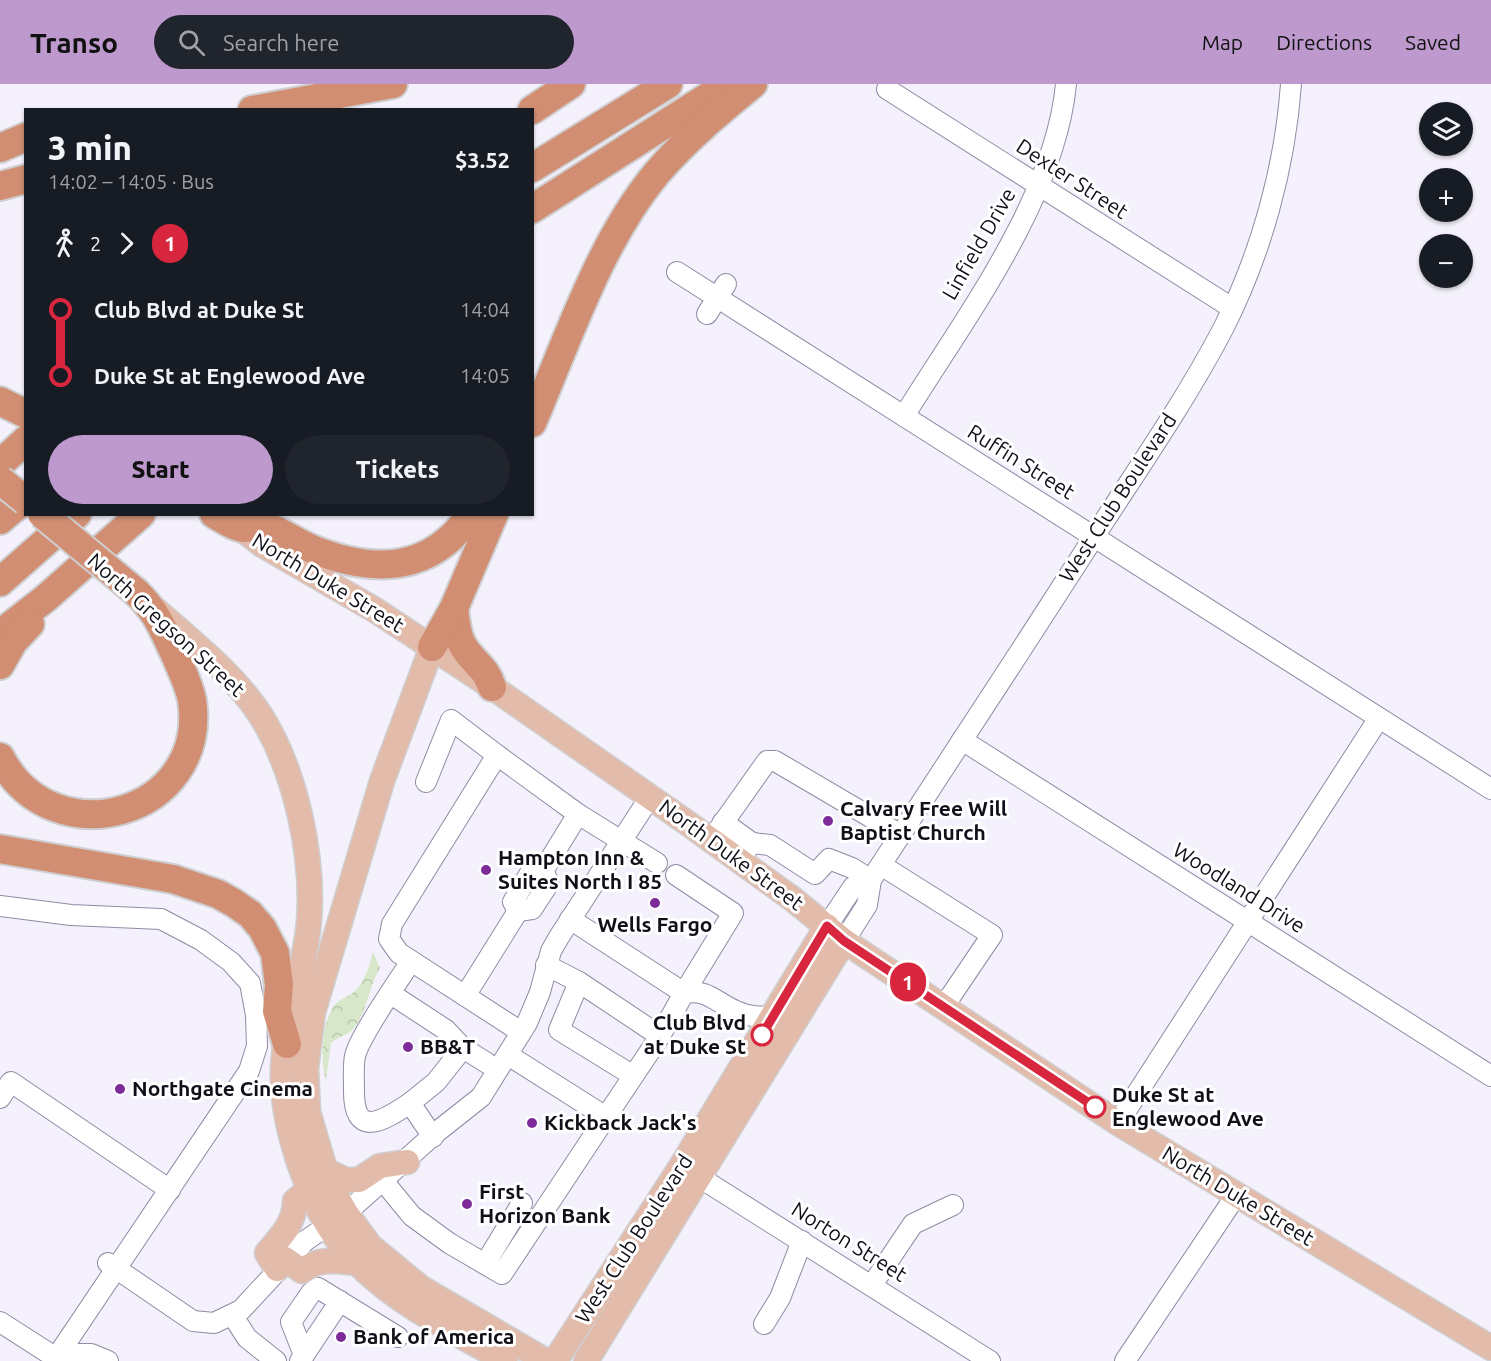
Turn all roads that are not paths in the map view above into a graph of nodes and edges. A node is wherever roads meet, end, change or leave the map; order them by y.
1 (393, 84) edge
2 (571, 84) edge
3 (668, 84) edge
4 (728, 84) edge
5 (753, 84) edge
6 (1066, 84) edge
7 (1291, 84) edge
8 (886, 89) dead end
9 (263, 108) edge
10 (534, 109) edge
11 (24, 138) edge
12 (0, 148) edge
13 (534, 167) edge
14 (24, 180) edge
15 (0, 186) edge
16 (1038, 186) junction
17 (534, 208) edge
18 (677, 272) dead end
19 (1232, 308) junction
20 (904, 416) junction
21 (534, 418) edge
22 (24, 442) edge
23 (0, 464) edge
24 (0, 480) edge
25 (24, 498) edge
26 (24, 502) edge
27 (44, 516) edge
28 (75, 516) edge
29 (139, 516) edge
30 (470, 516) edge
31 (493, 516) edge
32 (0, 520) edge
33 (224, 520) edge
34 (1094, 536) junction
35 (0, 582) edge
36 (46, 598) junction
37 (144, 600) junction
38 (454, 608) junction
39 (0, 634) edge
40 (432, 647) junction
41 (0, 665) edge
42 (492, 687) junction
43 (1379, 718) junction
44 (962, 740) junction
45 (497, 755) junction
46 (0, 757) edge
47 (426, 782) dead end
48 (1491, 789) edge
49 (650, 797) junction
50 (578, 814) junction
51 (717, 831) junction
52 (901, 835) junction
53 (621, 839) junction
54 (0, 849) edge
55 (745, 851) junction
56 (657, 863) dead end
57 (876, 873) junction
58 (676, 875) dead end
59 (0, 906) edge
60 (570, 919) junction
61 (1248, 921) junction
62 (836, 934) junction
63 (411, 961) junction
64 (546, 965) junction
65 (579, 982) junction
66 (684, 993) junction
67 (391, 994) junction
68 (465, 996) junction
69 (944, 1006) junction
70 (774, 1017) junction
71 (521, 1032) junction
72 (660, 1036) junction
73 (287, 1044) junction
74 (463, 1048) junction
75 (508, 1055) junction
76 (488, 1063) dead end
77 (632, 1075) junction
78 (1491, 1076) edge
79 (0, 1098) edge
80 (410, 1103) junction
81 (606, 1117) junction
82 (1118, 1123) junction
83 (433, 1137) junction
84 (407, 1162) junction
85 (690, 1171) junction
86 (317, 1179) junction
87 (384, 1182) junction
88 (170, 1190) junction
89 (1237, 1194) junction
90 (522, 1203) dead end
91 (953, 1205) dead end
92 (337, 1220) junction
93 (802, 1241) junction
94 (357, 1263) junction
95 (281, 1264) junction
96 (485, 1264) junction
97 (112, 1266) junction
98 (872, 1285) junction
99 (331, 1296) junction
100 (233, 1316) junction
101 (0, 1322) edge
102 (764, 1324) dead end
103 (398, 1337) dead end
104 (300, 1348) edge
105 (1491, 1348) edge
106 (58, 1355) junction
107 (108, 1361) edge
108 (276, 1361) edge
109 (505, 1361) edge
110 (546, 1361) edge
111 (555, 1361) edge
112 (586, 1361) edge
113 (990, 1361) edge
114 (1125, 1361) edge

1 - 9 highway
2 - 10 highway
3 - 13 highway
4 - 17 highway
5 - 21 highway
6 - 16 street, Linfield Drive
7 - 19 street, West Club Boulevard
8 - 16 street, Dexter Street
11 - 12 highway
14 - 15 highway
16 - 19 street, Dexter Street
16 - 20 street, Linfield Drive
18 - 20 street, Ruffin Street
19 - 34 street, West Club Boulevard
20 - 34 street, Ruffin Street
22 - 23 highway
24 - 25 highway, bridge
26 - 32 highway
27 - 37 highway, North Gregson Street, bridge
28 - 35 highway
29 - 36 highway
30 - 33 highway
31 - 38 highway
33 - 40 main road, North Duke Street
34 - 43 street, Ruffin Street
34 - 44 street, West Club Boulevard
36 - 39 highway
36 - 41 highway
37 - 46 highway
37 - 73 main road, North Gregson Street
38 - 40 highway
38 - 42 highway
40 - 42 main road, North Duke Street
40 - 86 main road, North Gregson Street
42 - 49 main road, North Duke Street
43 - 48 street, Ruffin Street
43 - 61 street
44 - 52 street, West Club Boulevard
44 - 61 street, Woodland Drive
45 - 47 street
45 - 50 street
45 - 63 street
49 - 51 main road, North Duke Street
49 - 53 street
50 - 53 street
50 - 68 street
51 - 52 street
51 - 55 main road, North Duke Street
52 - 57 street, West Club Boulevard
53 - 56 street
53 - 60 street
54 - 73 highway
55 - 57 street
55 - 62 main road, North Duke Street
57 - 62 street, West Club Boulevard
57 - 69 street
58 - 66 street
59 - 88 street
60 - 64 street
60 - 66 street
61 - 78 street, Woodland Drive
61 - 82 street
62 - 69 main road, North Duke Street
62 - 70 main road, West Club Boulevard
62 - 85 main road, West Club Boulevard
63 - 67 street
63 - 68 street
64 - 65 street
64 - 71 street
65 - 72 street
65 - 77 street
66 - 70 street
66 - 72 street
67 - 74 street
67 - 80 street
68 - 71 street
69 - 82 main road, North Duke Street
70 - 85 main road, West Club Boulevard
71 - 75 street
72 - 77 street
73 - 86 main road, North Gregson Street
74 - 76 street
74 - 80 street
75 - 81 street
75 - 83 street
77 - 81 street
79 - 88 street
80 - 83 street
81 - 96 street
82 - 89 main road, North Duke Street
83 - 84 street
84 - 86 main road
84 - 87 street
85 - 93 street, Norton Street
85 - 111 main road, West Club Boulevard
85 - 112 main road, West Club Boulevard
86 - 92 main road, North Gregson Street
86 - 95 main road
87 - 92 street
87 - 96 street
88 - 97 street
89 - 105 main road, North Duke Street
89 - 114 street
90 - 96 street
91 - 98 street
92 - 94 main road, North Gregson Street
92 - 95 street
92 - 110 main road, North Gregson Street
93 - 98 street, Norton Street
93 - 102 street
94 - 95 main road
94 - 109 main road, North Gregson Street
95 - 100 street
97 - 100 street
97 - 106 street
98 - 113 street, Norton Street
99 - 103 street
99 - 104 street
99 - 104 street
100 - 108 street
101 - 106 street
106 - 107 street

